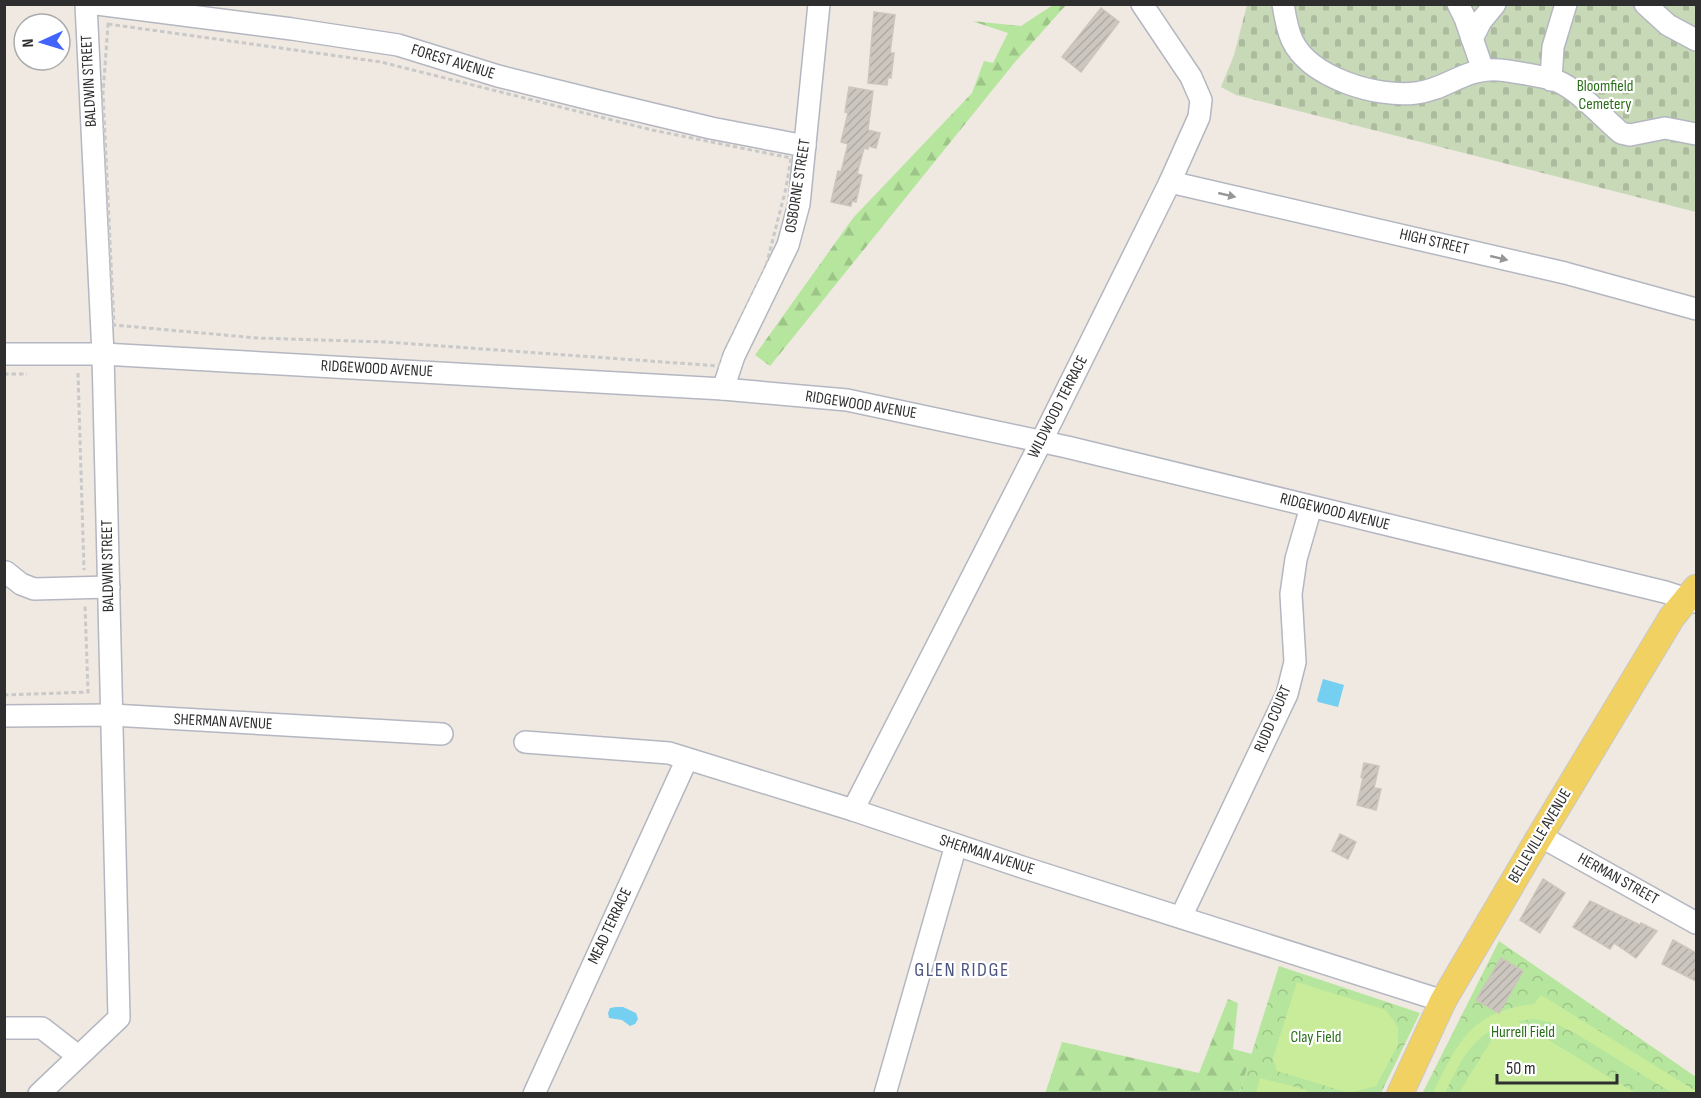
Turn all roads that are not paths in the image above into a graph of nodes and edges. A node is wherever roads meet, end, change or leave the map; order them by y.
1 (86, 4) edge
2 (97, 4) edge
3 (819, 4) edge
4 (1142, 4) edge
5 (1283, 4) edge
6 (1458, 4) edge
7 (1495, 4) edge
8 (1566, 4) edge
9 (1645, 4) edge
10 (1472, 39) junction
11 (1696, 40) edge
12 (1483, 70) junction
13 (1551, 80) junction
14 (1696, 134) edge
15 (805, 146) junction
16 (1170, 182) junction
17 (1696, 309) edge
18 (4, 354) edge
19 (103, 354) junction
20 (731, 390) junction
21 (1041, 442) junction
22 (1311, 507) junction
23 (6, 572) edge
24 (109, 587) junction
25 (1693, 596) edge
26 (112, 715) junction
27 (4, 716) edge
28 (442, 734) dead end
29 (525, 742) dead end
30 (687, 759) junction
31 (853, 810) junction
32 (1540, 836) junction
33 (956, 845) junction
34 (1181, 917) junction
35 (1696, 923) edge
36 (1443, 1001) junction
37 (4, 1029) edge
38 (78, 1056) junction
39 (39, 1094) edge
40 (534, 1094) edge
41 (885, 1094) edge
42 (1400, 1094) edge

1 - 19 street, BALDWIN STREET
2 - 15 street, FOREST AVENUE
3 - 15 street, OSBORNE STREET
4 - 16 street, WILDWOOD TERRACE
5 - 12 street
6 - 10 street
7 - 10 street
8 - 13 street
9 - 11 street
10 - 12 street
12 - 13 street
13 - 14 street
15 - 20 street, OSBORNE STREET
16 -> 17 street, HIGH STREET
16 - 21 street, WILDWOOD TERRACE
18 - 19 street, RIDGEWOOD AVENUE
19 - 20 street, RIDGEWOOD AVENUE
19 - 24 street, BALDWIN STREET
20 - 21 street, RIDGEWOOD AVENUE
21 - 22 street, RIDGEWOOD AVENUE
21 - 31 street, WILDWOOD TERRACE
22 - 25 street, RIDGEWOOD AVENUE
22 - 34 street, RUDD COURT
23 - 24 street
24 - 26 street, BALDWIN STREET
25 - 32 main road, BELLEVILLE AVENUE
26 - 27 street, SHERMAN AVENUE
26 - 28 street, SHERMAN AVENUE
26 - 38 street, BALDWIN STREET
29 - 30 street, SHERMAN AVENUE
30 - 31 street, SHERMAN AVENUE
30 - 40 street, MEAD TERRACE
31 - 33 street, SHERMAN AVENUE
32 - 35 street, HERMAN STREET
32 - 36 main road, BELLEVILLE AVENUE
33 - 34 street, SHERMAN AVENUE
33 - 41 street
34 - 36 street, SHERMAN AVENUE
36 - 42 main road, BELLEVILLE AVENUE
37 - 38 street
38 - 39 street, BALDWIN STREET

